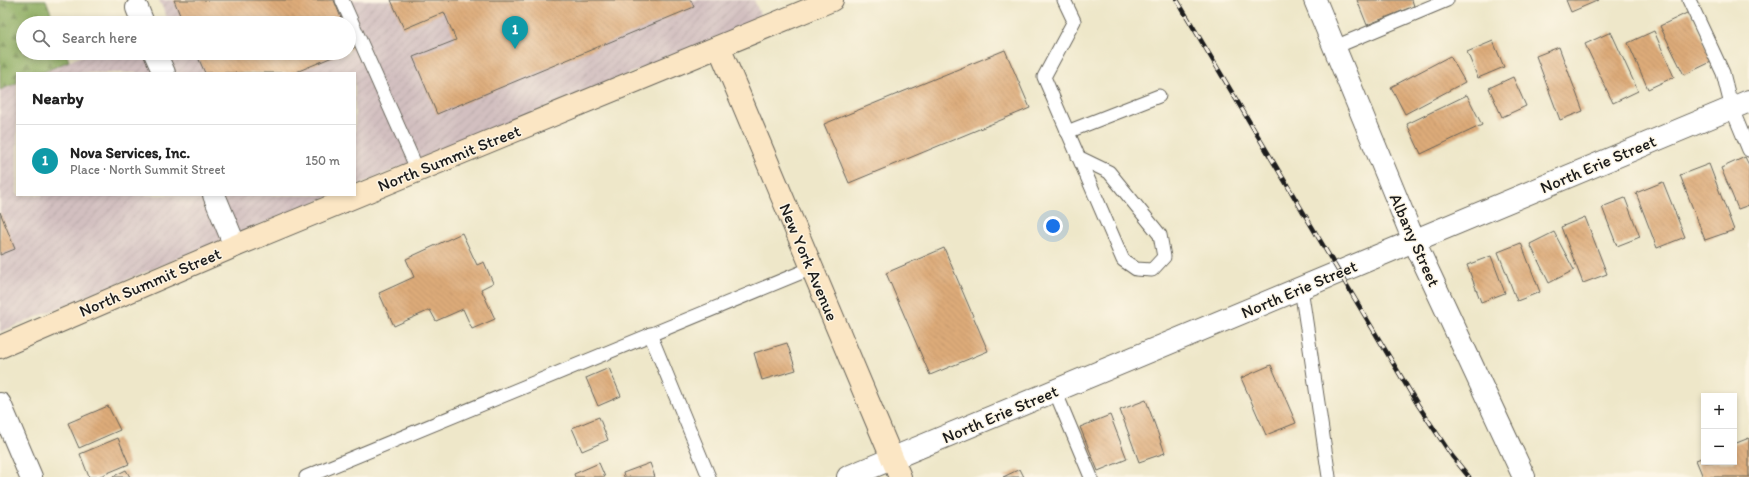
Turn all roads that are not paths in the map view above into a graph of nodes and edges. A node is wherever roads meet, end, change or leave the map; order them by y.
1 (342, 0) edge
2 (832, 0) edge
3 (1064, 0) edge
4 (1315, 0) edge
5 (1447, 0) edge
6 (1689, 0) edge
7 (349, 16) edge
8 (356, 32) edge
9 (1335, 47) junction
10 (719, 48) junction
11 (158, 60) edge
12 (164, 72) edge
13 (1159, 96) dead end
14 (1740, 105) edge
15 (1067, 132) junction
16 (1749, 150) edge
17 (1078, 157) junction
18 (418, 171) junction
19 (214, 196) edge
20 (1414, 241) junction
21 (235, 246) junction
22 (812, 268) junction
23 (1301, 288) junction
24 (650, 334) junction
25 (0, 347) edge
26 (1055, 391) junction
27 (0, 404) edge
28 (896, 468) edge
29 (31, 477) edge
30 (306, 477) edge
31 (709, 477) edge
32 (848, 477) edge
33 (1091, 477) edge
34 (1329, 477) edge
35 (1524, 477) edge

1 - 7 lane
2 - 10 main road, North Summit Street
3 - 15 lane
4 - 9 street, Albany Street
5 - 9 lane
6 - 14 lane
8 - 18 lane
9 - 20 street, Albany Street
10 - 18 main road, North Summit Street
10 - 22 main road, New York Avenue
11 - 12 street
13 - 15 lane
14 - 16 lane
14 - 20 street, North Erie Street
15 - 17 lane
17 - 17 lane
18 - 21 main road, North Summit Street
19 - 21 street
20 - 23 street, North Erie Street
20 - 35 street, Albany Street
21 - 25 main road, North Summit Street
22 - 24 lane
22 - 28 main road, New York Avenue
23 - 26 street, North Erie Street
23 - 34 lane
24 - 30 lane
24 - 31 lane
26 - 28 street, North Erie Street
26 - 33 lane
27 - 29 street
28 - 32 street, North Erie Street

